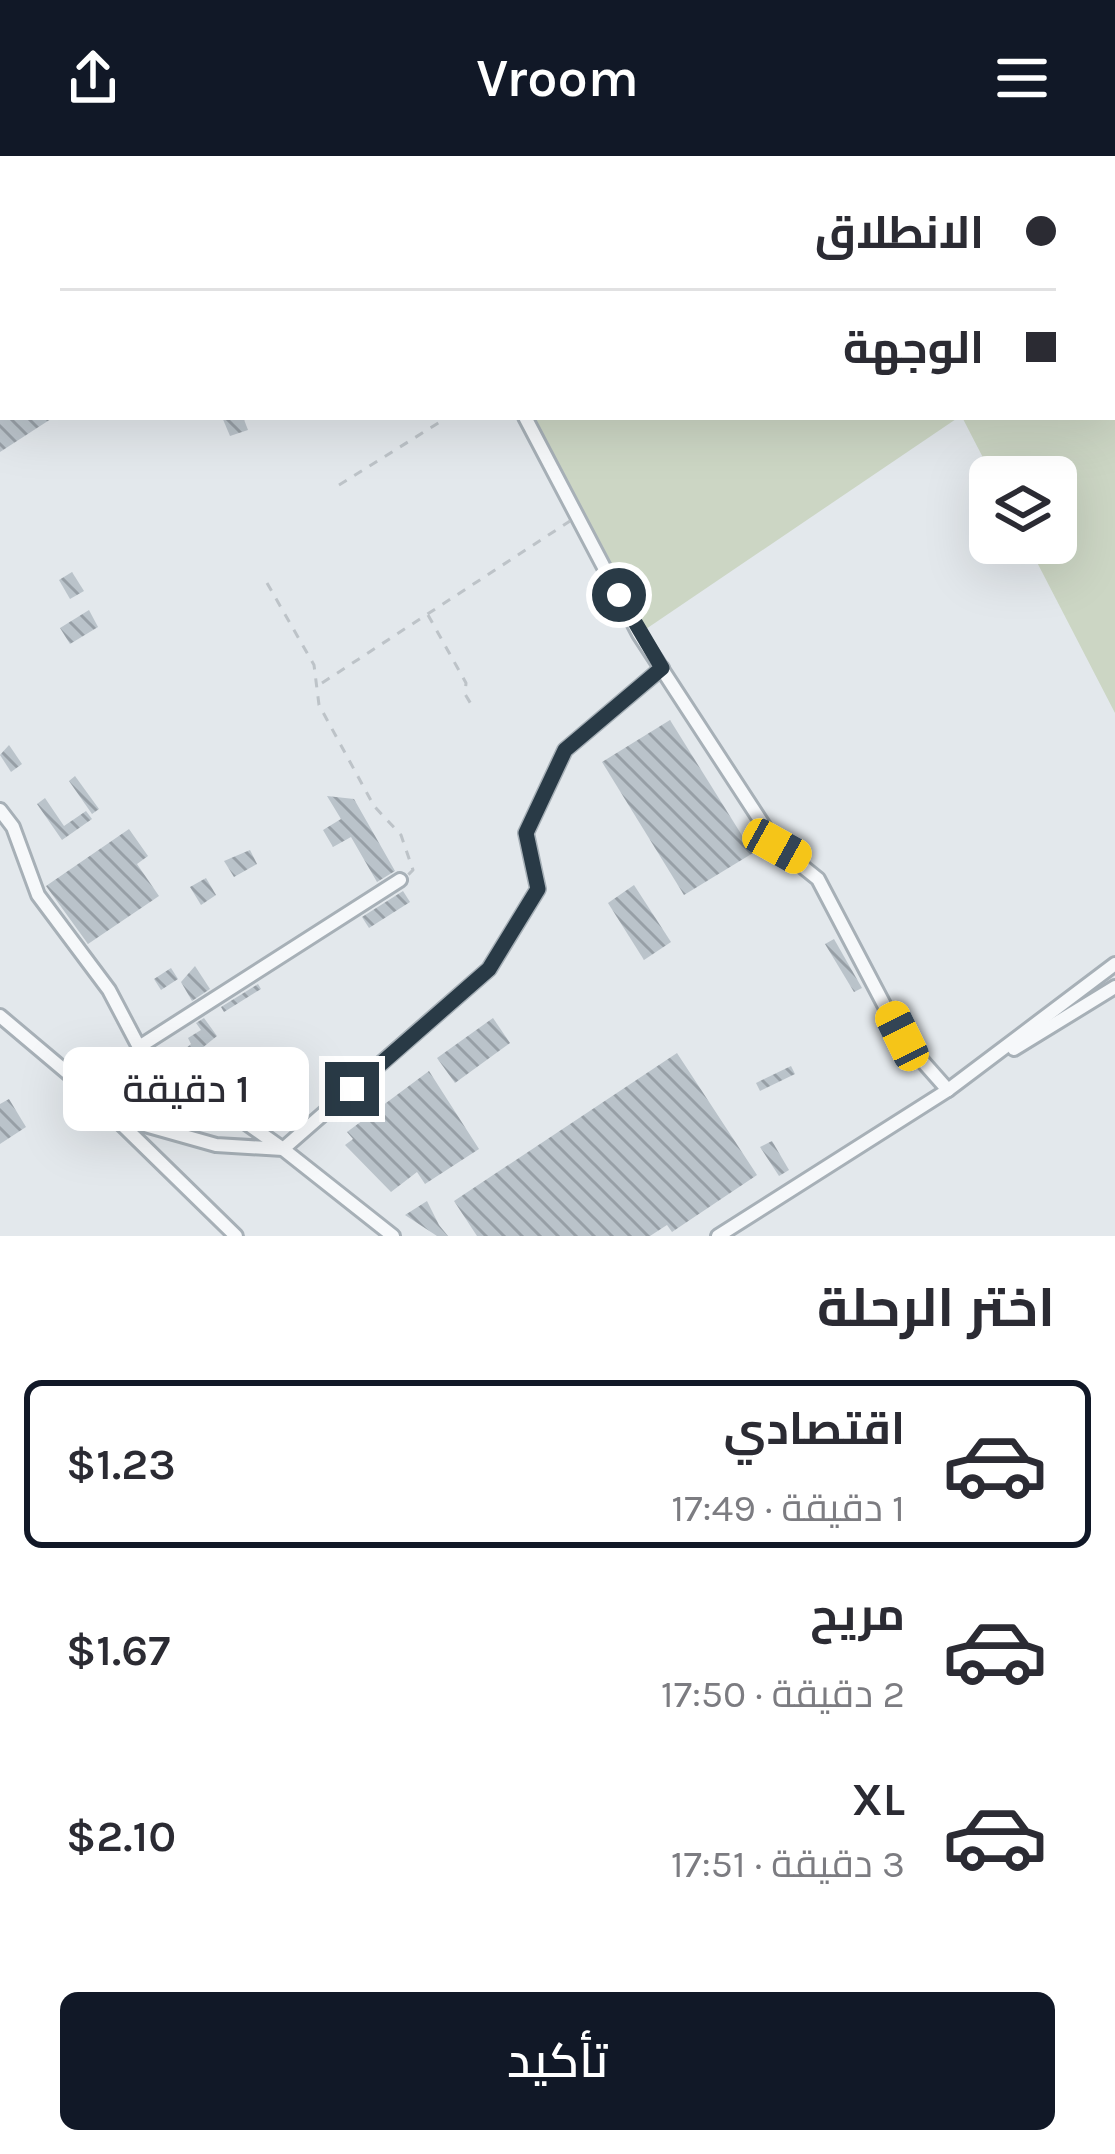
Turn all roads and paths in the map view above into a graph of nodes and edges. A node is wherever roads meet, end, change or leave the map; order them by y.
1 (443, 420) edge
2 (527, 420) edge
3 (339, 485) dead end
4 (577, 516) junction
5 (267, 583) dead end
6 (428, 614) junction
7 (662, 668) junction
8 (320, 684) junction
9 (474, 709) dead end
10 (0, 810) edge
11 (400, 880) joint
12 (1115, 964) edge
13 (1115, 987) edge
14 (0, 1016) edge
15 (139, 1047) junction
16 (949, 1088) junction
17 (88, 1091) junction
18 (283, 1149) junction
19 (236, 1236) edge
20 (393, 1236) edge
21 (718, 1236) edge

1 - 3 path
2 - 4 street
4 - 6 path
4 - 7 street
5 - 8 path
6 - 8 path
6 - 9 path
7 - 16 street
7 - 18 street
8 - 11 path
10 - 15 street
11 - 15 street
12 - 16 street
13 - 16 street
14 - 17 street
15 - 18 street
16 - 21 street
17 - 18 street
17 - 19 street
18 - 20 street

